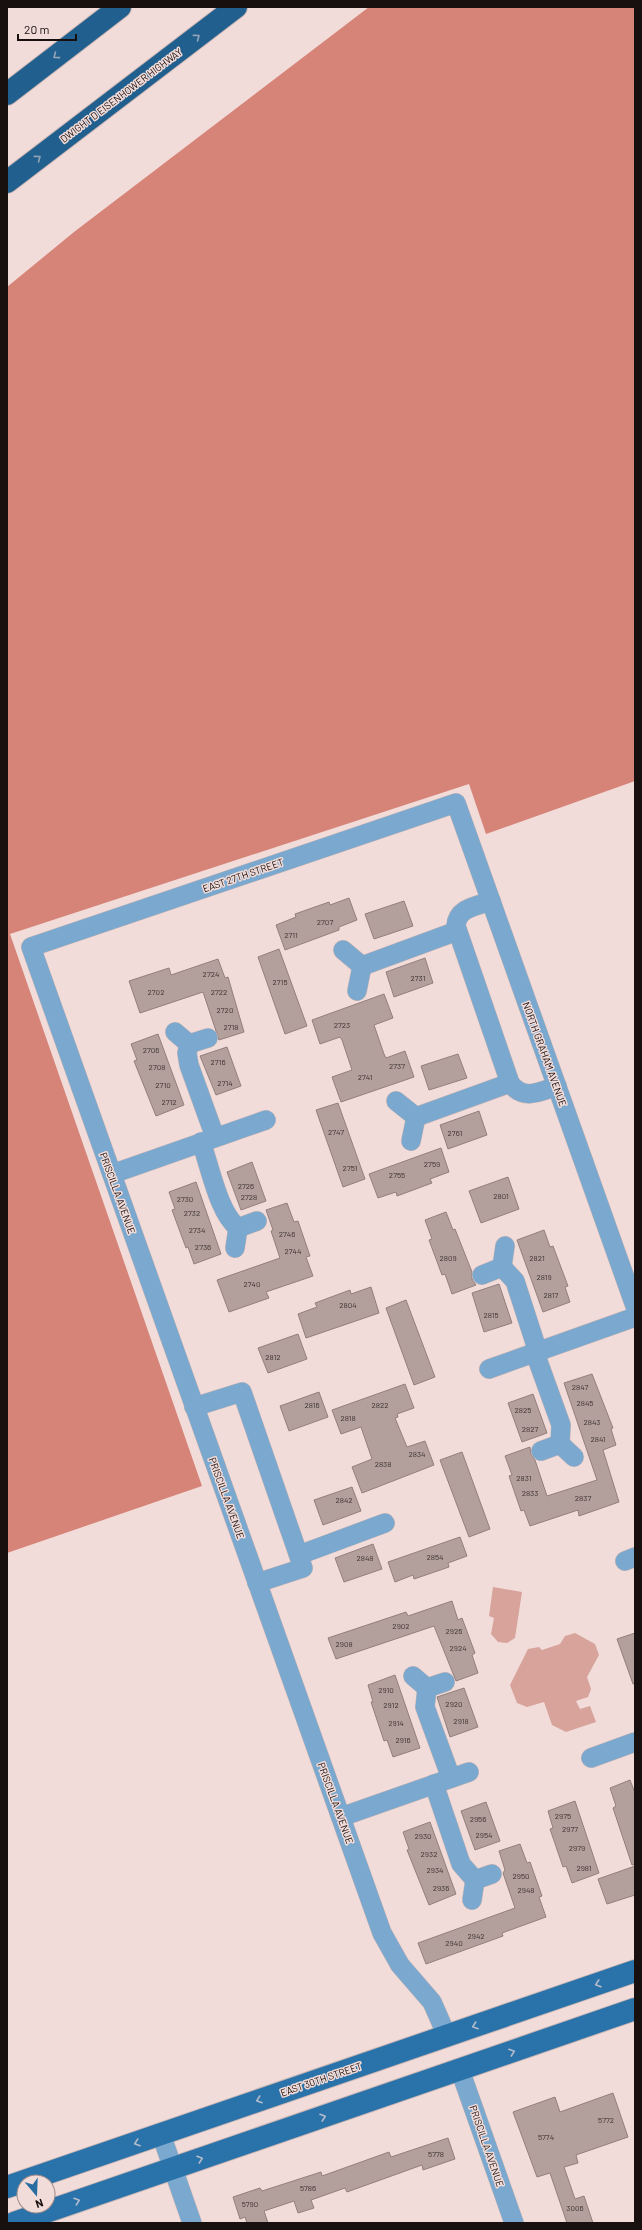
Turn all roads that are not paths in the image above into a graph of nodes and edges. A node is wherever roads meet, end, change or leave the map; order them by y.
1 (120, 7) edge
2 (236, 7) edge
3 (7, 94) edge
4 (7, 182) edge
5 (456, 803) joint
6 (491, 901) junction
7 (457, 931) junction
8 (31, 947) joint
9 (343, 950) dead end
10 (362, 966) junction
11 (357, 991) dead end
12 (175, 1032) dead end
13 (208, 1038) dead end
14 (190, 1044) junction
15 (510, 1083) junction
16 (557, 1086) junction
17 (396, 1101) dead end
18 (416, 1117) junction
19 (266, 1120) dead end
20 (208, 1139) junction
21 (411, 1141) dead end
22 (112, 1174) junction
23 (257, 1221) dead end
24 (238, 1228) junction
25 (505, 1246) dead end
26 (235, 1248) dead end
27 (502, 1267) junction
28 (482, 1274) dead end
29 (635, 1306) edge
30 (635, 1317) edge
31 (537, 1352) junction
32 (490, 1369) dead end
33 (194, 1407) junction
34 (560, 1444) junction
35 (541, 1451) dead end
36 (574, 1457) dead end
37 (385, 1522) dead end
38 (299, 1555) junction
39 (257, 1583) junction
40 (445, 1682) dead end
41 (635, 1742) edge
42 (591, 1758) dead end
43 (469, 1772) dead end
44 (443, 1781) junction
45 (341, 1818) junction
46 (472, 1900) dead end
47 (635, 1972) edge
48 (635, 2009) edge
49 (447, 2036) junction
50 (460, 2070) junction
51 (160, 2134) junction
52 (173, 2168) junction
53 (7, 2187) edge
54 (14, 2223) edge
55 (192, 2223) edge
56 (514, 2223) edge

1 -> 3 highway
4 -> 2 highway, DWIGHT D EISENHOWER HIGHWAY
5 - 6 street, NORTH GRAHAM AVENUE
5 - 8 street, EAST 27TH STREET
6 - 7 street
6 - 16 street, NORTH GRAHAM AVENUE
7 - 10 street
7 - 15 street
8 - 22 street, PRISCILLA AVENUE
9 - 10 street
10 - 11 street
12 - 14 street
13 - 14 street
14 - 20 street
15 - 16 street
15 - 18 street
16 - 29 street, NORTH GRAHAM AVENUE
17 - 18 street
18 - 21 street
19 - 20 street
20 - 22 street
20 - 24 street
22 - 33 street, PRISCILLA AVENUE
23 - 24 street
24 - 26 street
25 - 27 street
27 - 28 street
27 - 31 street
30 - 31 street
31 - 32 street
31 - 34 street
33 - 38 street
33 - 39 street, PRISCILLA AVENUE
34 - 35 street
34 - 36 street
37 - 38 street
38 - 39 street
39 - 45 street, PRISCILLA AVENUE
40 - 44 street
41 - 42 street
43 - 44 street
44 - 45 street
44 - 46 street
45 - 49 street, PRISCILLA AVENUE
47 -> 49 main road, EAST 30TH STREET
50 -> 48 main road
49 -> 51 main road, EAST 30TH STREET
52 -> 50 main road
50 - 56 street, PRISCILLA AVENUE
51 - 52 street
51 -> 53 main road, EAST 30TH STREET
54 -> 52 main road
52 - 55 street

